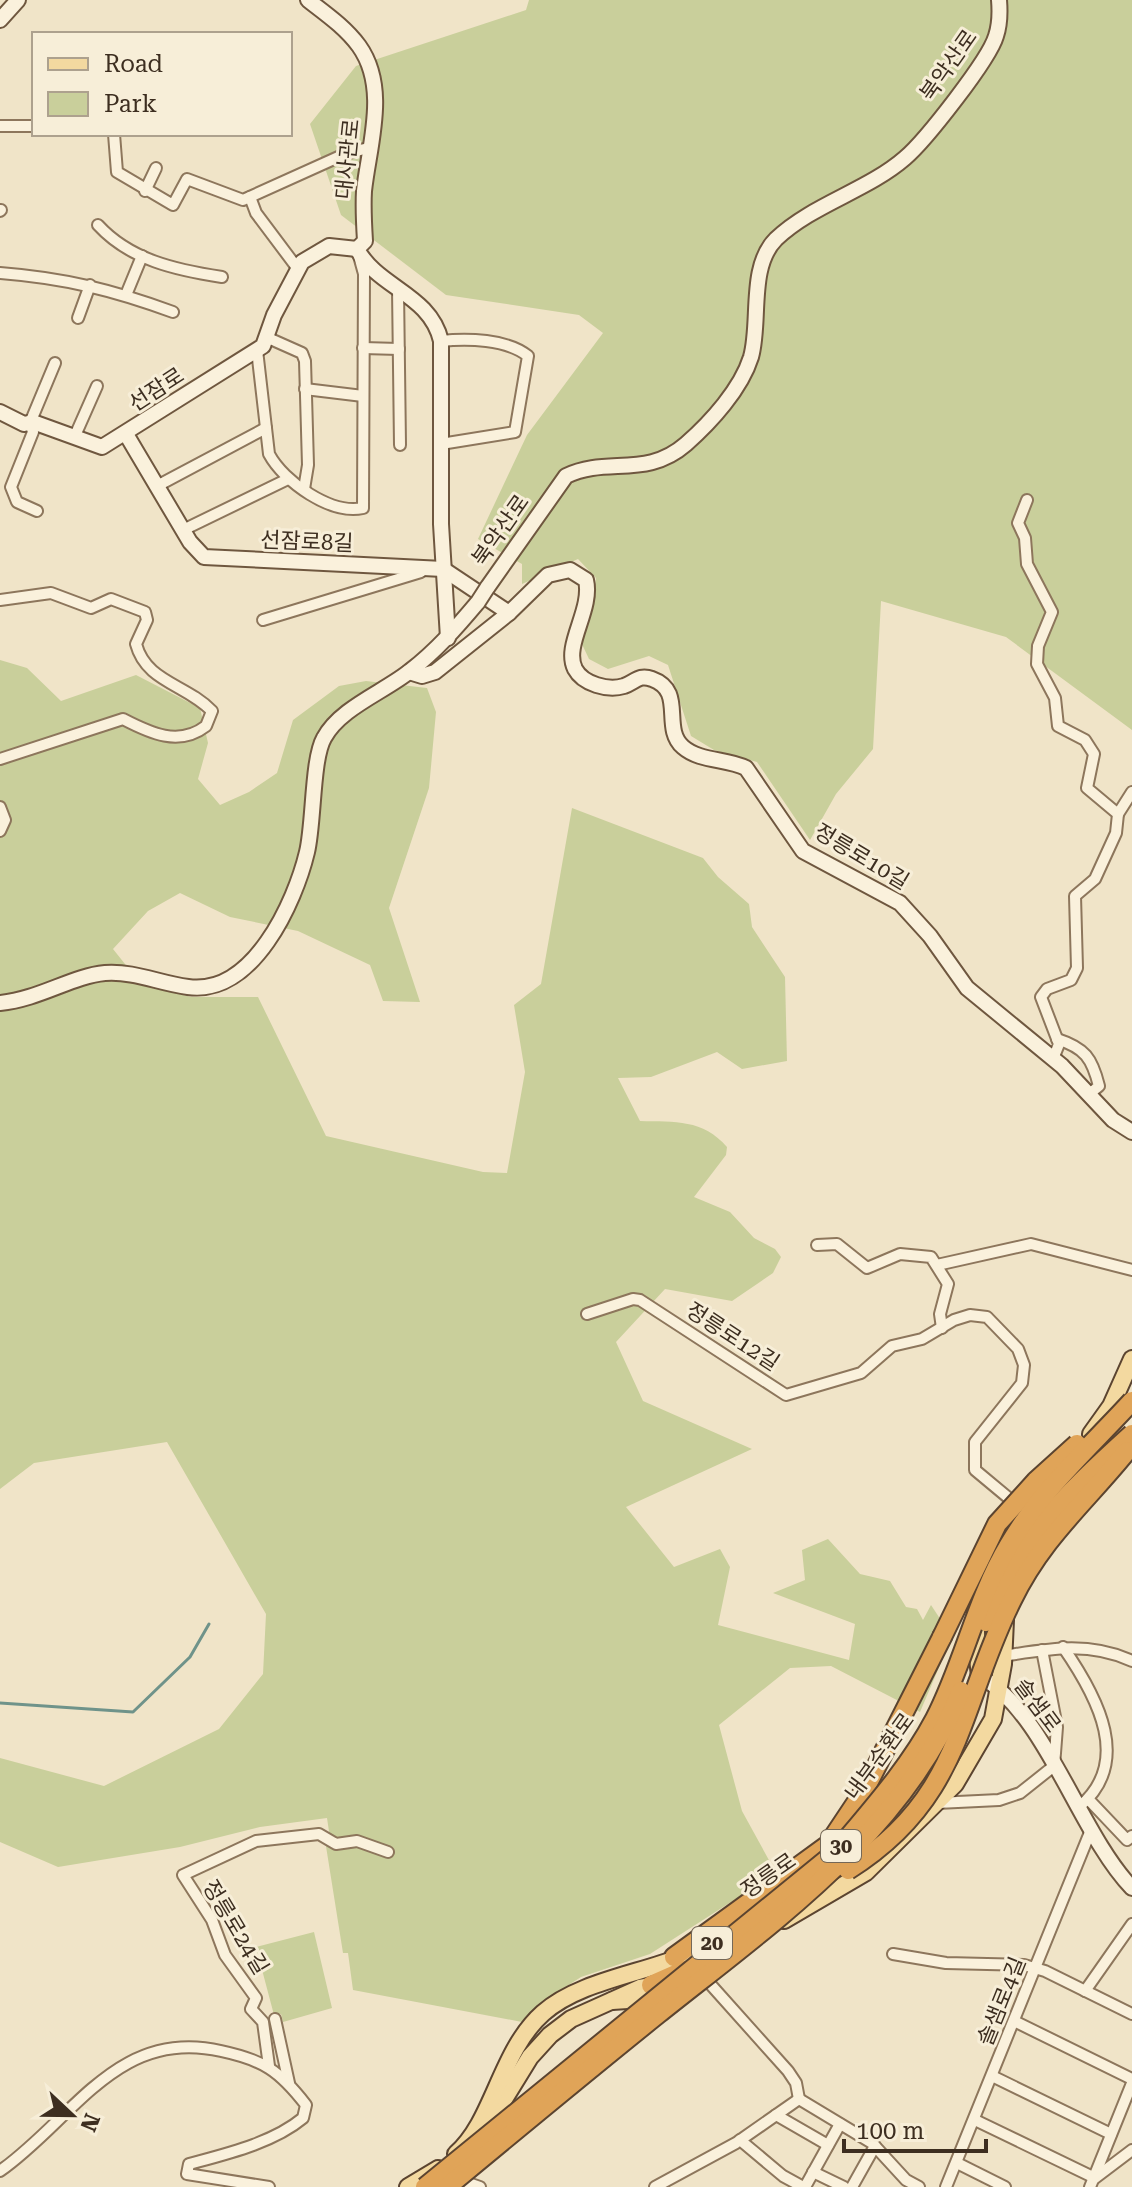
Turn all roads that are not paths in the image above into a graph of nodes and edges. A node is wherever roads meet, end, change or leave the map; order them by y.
1 (18, 0) edge
2 (308, 0) edge
3 (999, 0) edge
4 (0, 20) edge
5 (0, 126) edge
6 (32, 126) edge
7 (114, 136) edge
8 (372, 147) junction
9 (156, 168) dead end
10 (145, 191) junction
11 (250, 197) junction
12 (98, 225) dead end
13 (357, 249) junction
14 (142, 256) junction
15 (298, 269) junction
16 (0, 273) edge
17 (222, 277) dead end
18 (90, 285) junction
19 (398, 289) junction
20 (126, 295) junction
21 (173, 312) dead end
22 (78, 318) dead end
23 (441, 341) junction
24 (262, 344) junction
25 (363, 348) junction
26 (399, 349) junction
27 (55, 363) dead end
28 (97, 386) dead end
29 (305, 389) junction
30 (363, 396) junction
31 (0, 412) edge
32 (30, 423) junction
33 (266, 428) junction
34 (126, 434) junction
35 (74, 438) junction
36 (441, 444) junction
37 (400, 445) dead end
38 (288, 479) junction
39 (157, 486) junction
40 (304, 489) junction
41 (1027, 500) dead end
42 (37, 511) dead end
43 (183, 530) junction
44 (443, 569) junction
45 (0, 600) edge
46 (509, 613) junction
47 (263, 620) dead end
48 (448, 638) junction
49 (409, 672) junction
50 (0, 759) edge
51 (1132, 792) edge
52 (0, 807) edge
53 (1118, 814) junction
54 (0, 831) edge
55 (0, 1003) edge
56 (1057, 1039) junction
57 (1053, 1059) junction
58 (1088, 1095) junction
59 (1132, 1132) edge
60 (817, 1245) dead end
61 (937, 1265) junction
62 (1132, 1270) edge
63 (587, 1314) dead end
64 (942, 1328) junction
65 (1132, 1359) edge
66 (1130, 1404) edge
67 (1132, 1436) edge
68 (1132, 1447) edge
69 (1076, 1454) junction
70 (1022, 1509) junction
71 (1063, 1647) junction
72 (1042, 1650) junction
73 (1003, 1656) junction
74 (1132, 1661) edge
75 (981, 1677) junction
76 (1000, 1688) junction
77 (1054, 1766) junction
78 (937, 1803) junction
79 (1084, 1804) junction
80 (1091, 1830) junction
81 (1132, 1836) edge
82 (388, 1852) dead end
83 (1132, 1888) edge
84 (1132, 1924) edge
85 (893, 1954) dead end
86 (674, 1957) junction
87 (1035, 1968) junction
88 (695, 1978) junction
89 (651, 1985) junction
90 (1085, 1991) junction
91 (612, 2001) junction
92 (1132, 2014) edge
93 (275, 2019) dead end
94 (1014, 2021) junction
95 (269, 2066) junction
96 (992, 2076) junction
97 (1132, 2081) edge
98 (290, 2086) junction
99 (799, 2099) junction
100 (776, 2115) junction
101 (977, 2121) dead end
102 (840, 2124) junction
103 (1111, 2134) junction
104 (740, 2140) junction
105 (828, 2145) junction
106 (875, 2146) junction
107 (1132, 2150) edge
108 (959, 2164) dead end
109 (0, 2171) edge
110 (813, 2172) junction
111 (443, 2180) edge
112 (1092, 2182) edge
113 (269, 2187) edge
114 (408, 2187) edge
115 (415, 2187) edge
116 (425, 2187) edge
117 (480, 2187) edge
118 (655, 2187) edge
119 (804, 2187) edge
120 (844, 2187) edge
121 (852, 2187) edge
122 (919, 2187) edge
123 (946, 2187) edge
124 (1005, 2187) edge

1 - 4 street
2 - 8 street, 대사관로
3 - 48 street, 북악산로, bridge
5 - 6 street
7 - 10 street
8 - 11 street
8 - 13 street, 대사관로
9 - 10 street
10 - 11 street
11 - 15 street
12 - 14 street
13 - 15 street
13 - 19 street
13 - 25 street, 대사관로
14 - 17 street
14 - 20 street
15 - 24 street
16 - 18 street
18 - 20 street
18 - 22 street
19 - 23 street
19 - 26 street
20 - 21 street
23 - 36 street
23 - 36 street
24 - 29 street
24 - 33 street
24 - 34 street, 선잠로
25 - 26 street
25 - 30 street, 대사관로
26 - 37 street
27 - 32 street
28 - 35 street, 선잠로
29 - 30 street
29 - 40 street
30 - 40 street, 대사관로
31 - 32 street, 선잠로
32 - 35 street, 선잠로
32 - 42 street
33 - 38 street
33 - 39 street
34 - 35 street, 선잠로
34 - 39 street, 선잠로8길
36 - 44 street
38 - 40 street
38 - 43 street, 선잠로8길
39 - 43 street, 선잠로8길
41 - 53 street
43 - 44 street, 선잠로8길
44 - 46 street
44 - 47 street
44 - 48 street
45 - 50 street
46 - 49 street
46 - 57 street, 정릉로10길
48 - 49 street, 북악산로
49 - 55 street, 북악산로
51 - 53 street
52 - 54 street
53 - 56 street
56 - 57 street
56 - 58 street
57 - 58 street, 정릉로10길
58 - 59 street, 정릉로10길
60 - 61 street
61 - 62 street
61 - 64 street
63 - 64 street, 정릉로12길
64 - 70 street, 정릉로12길
65 - 69 main road
66 - 67 street
66 - 69 main road, 정릉로 / 20
66 - 86 highway, bridge
66 - 116 highway, 내부순환로 / 30, bridge
67 - 111 highway, 내부순환로 / 30, bridge
68 - 73 main road, 정릉로 / 20
68 - 89 highway, bridge
69 - 70 main road, 정릉로 / 20
70 - 75 main road, 정릉로 / 20
71 - 72 street
71 - 74 street
71 - 79 street
72 - 73 street
72 - 77 street
73 - 76 main road, 정릉로 / 20
75 - 76 street, 솔샘로
75 - 86 main road, 정릉로 / 20
76 - 77 street, 솔샘로
76 - 78 main road, 정릉로 / 20
77 - 78 street, 솔샘로
77 - 79 street, 솔샘로
78 - 88 main road, 정릉로 / 20
79 - 80 street, 솔샘로
79 - 81 street
80 - 83 street, 솔샘로
80 - 87 street, 솔샘로4길
82 - 95 street, 정릉로24길
84 - 90 street
85 - 87 street
86 - 111 main road, 정릉로 / 20
87 - 90 street
87 - 94 street, 솔샘로4길
88 - 89 main road, 정릉로
88 - 91 main road, 정릉로 / 20
88 - 99 street
89 - 91 main road, 정릉로
90 - 92 street
91 - 111 main road, 정릉로 / 20
93 - 98 street
94 - 96 street, 솔샘로4길
94 - 97 street
95 - 98 street
95 - 109 street
96 - 103 street
96 - 123 street, 솔샘로4길
97 - 103 street
98 - 113 street
99 - 100 street
99 - 102 street
100 - 104 street
100 - 105 street
101 - 112 street
102 - 105 street
102 - 106 street
103 - 112 street
104 - 118 street
104 - 119 street
105 - 110 street
106 - 121 street
106 - 122 street
107 - 112 street
108 - 124 street
110 - 119 street
110 - 120 street
111 - 114 main road, 정릉로 / 20
111 - 115 main road
111 - 117 street

